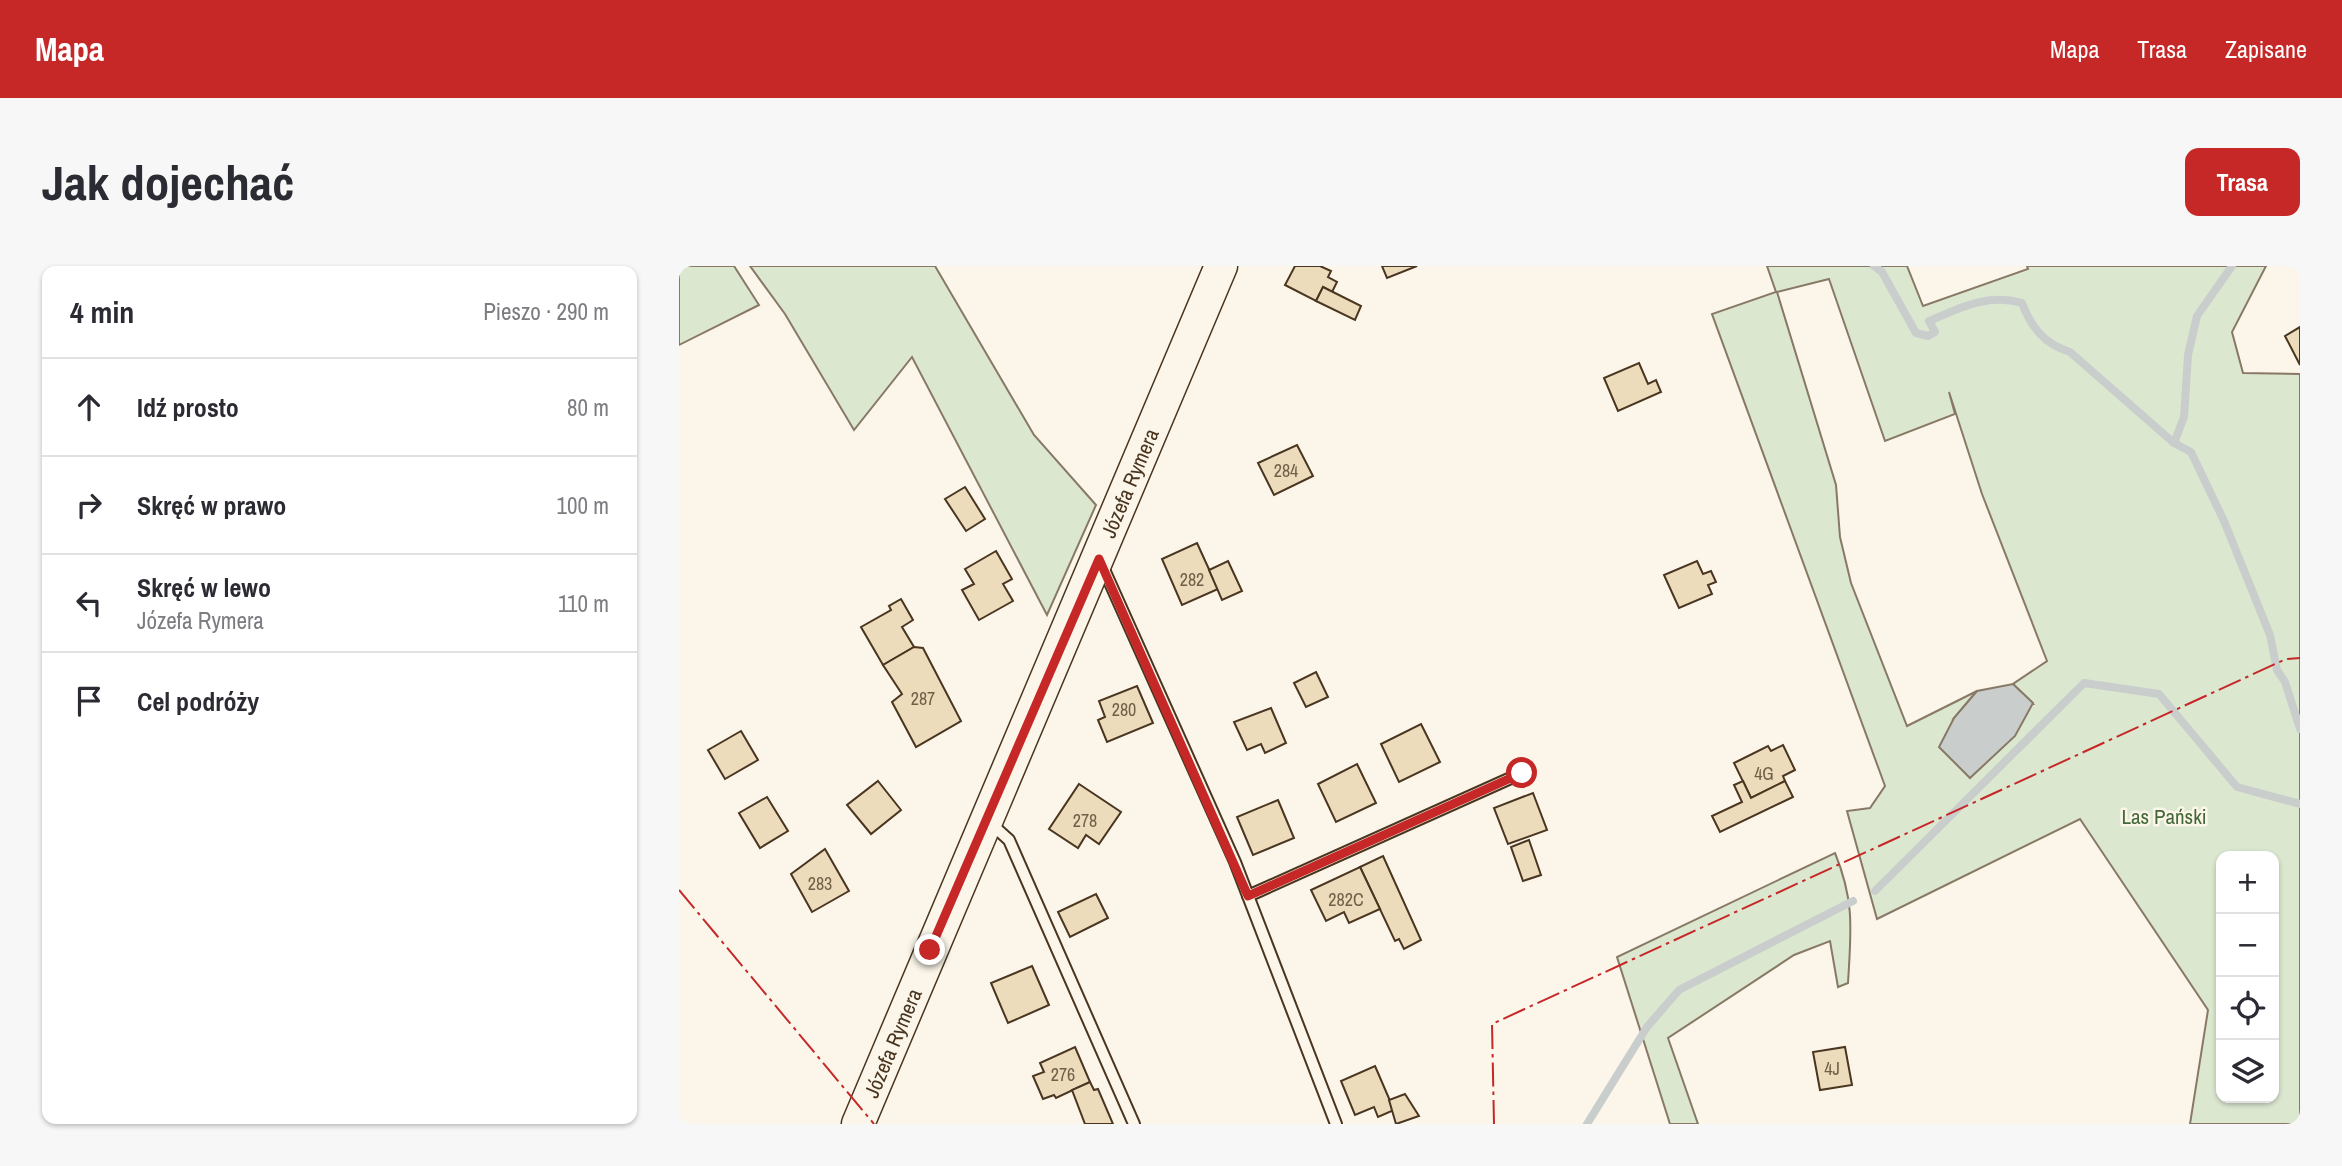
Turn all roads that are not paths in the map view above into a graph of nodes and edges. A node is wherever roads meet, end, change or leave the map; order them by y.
1 (1221, 266) edge
2 (1099, 559) junction
3 (1522, 773) dead end
4 (987, 820) junction
5 (1248, 896) junction
6 (858, 1124) edge
7 (1134, 1124) edge
8 (1336, 1124) edge

1 - 2 street, Józefa Rymera
2 - 4 street, Józefa Rymera
2 - 5 lane
3 - 5 lane
4 - 6 street, Józefa Rymera
4 - 7 lane
5 - 8 lane

